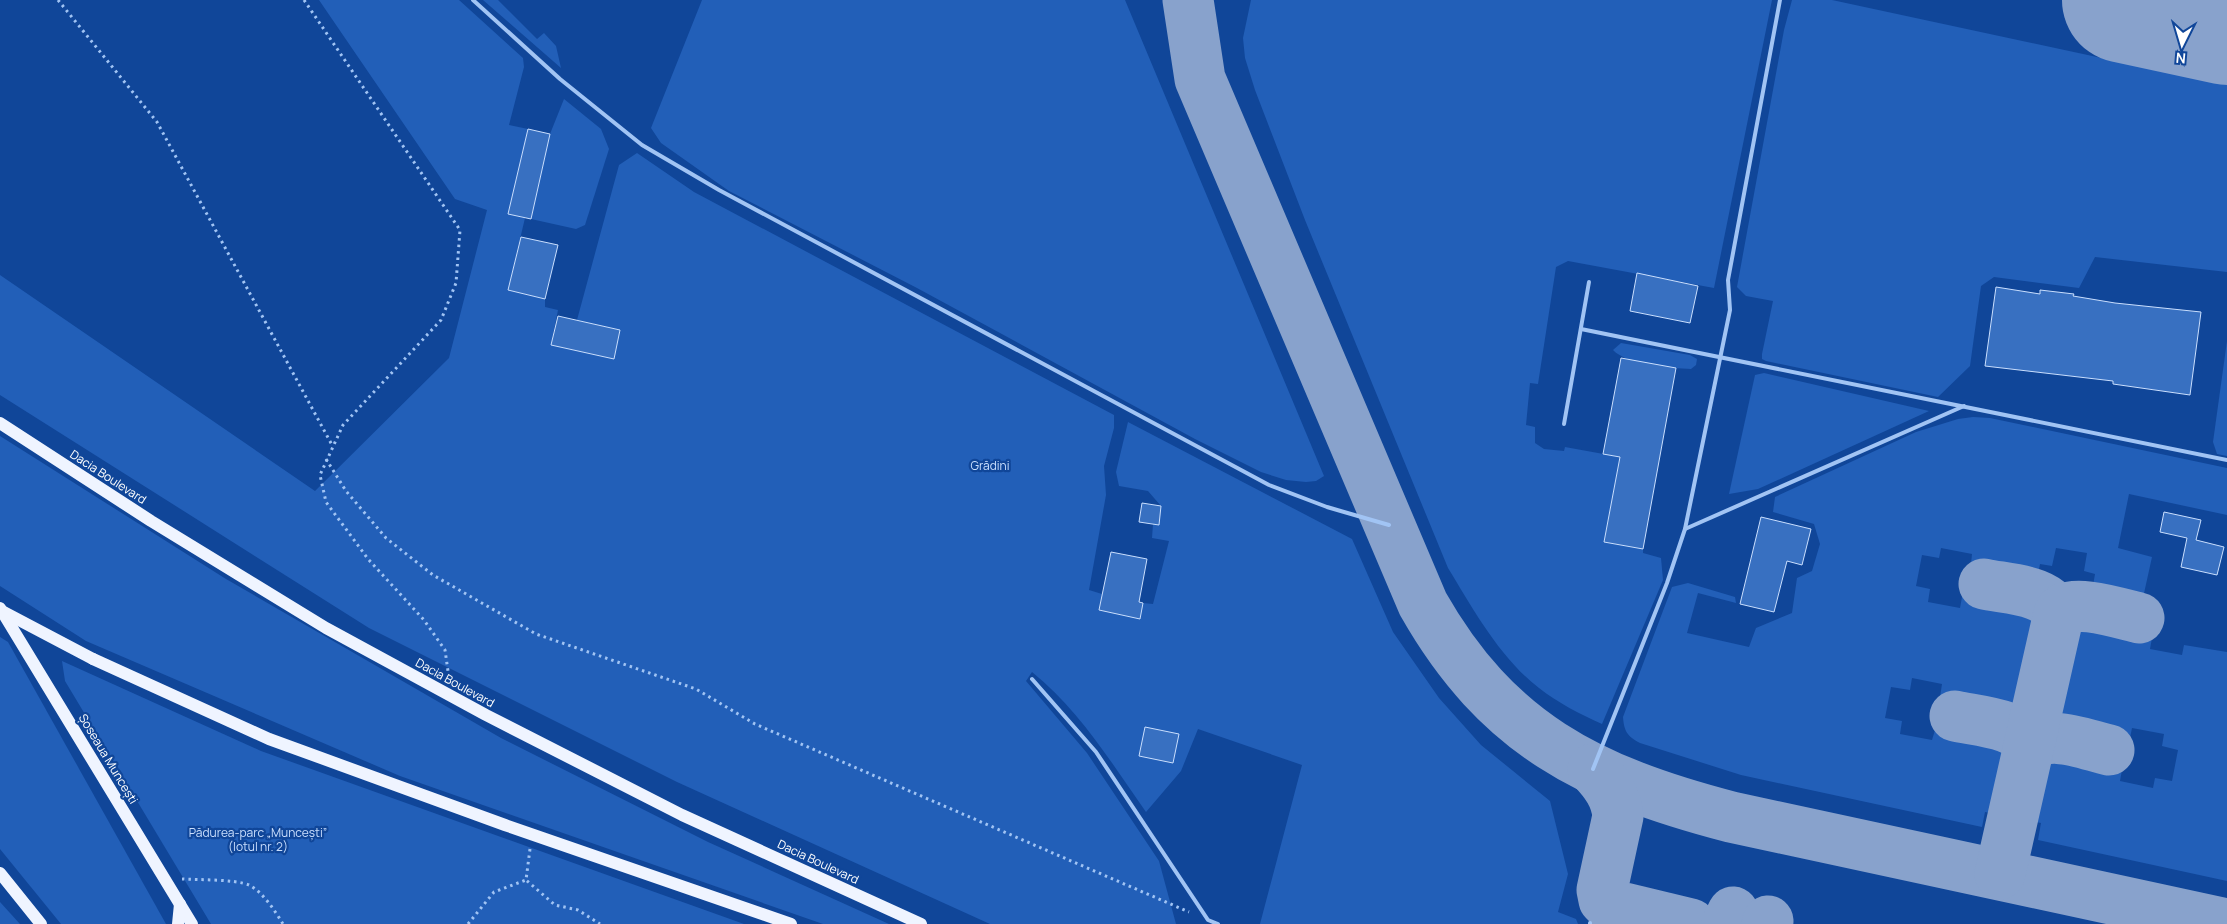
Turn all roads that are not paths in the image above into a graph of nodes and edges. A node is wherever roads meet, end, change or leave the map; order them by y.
1 (473, 0) edge
2 (1780, 0) edge
3 (1589, 282) dead end
4 (1581, 329) junction
5 (1721, 358) junction
6 (1964, 406) junction
7 (0, 423) edge
8 (1564, 424) dead end
9 (2227, 460) edge
10 (1389, 525) dead end
11 (1685, 529) junction
12 (0, 609) edge
13 (1032, 679) dead end
14 (1593, 769) dead end
15 (0, 873) edge
16 (180, 904) junction
17 (915, 923) edge
18 (41, 924) edge
19 (178, 924) edge
20 (192, 924) edge
21 (792, 924) edge
22 (1218, 924) edge

1 - 10 lane
2 - 5 lane
3 - 4 lane
4 - 5 lane
4 - 8 lane
5 - 6 lane
5 - 11 lane
6 - 9 lane
6 - 11 lane
7 - 17 main road, Dacia Boulevard
11 - 14 lane
12 - 16 main road, Șoseaua Muncești
12 - 21 main road, bridge
13 - 22 lane
15 - 18 main road
16 - 19 main road
16 - 20 main road, Șoseaua Muncești

